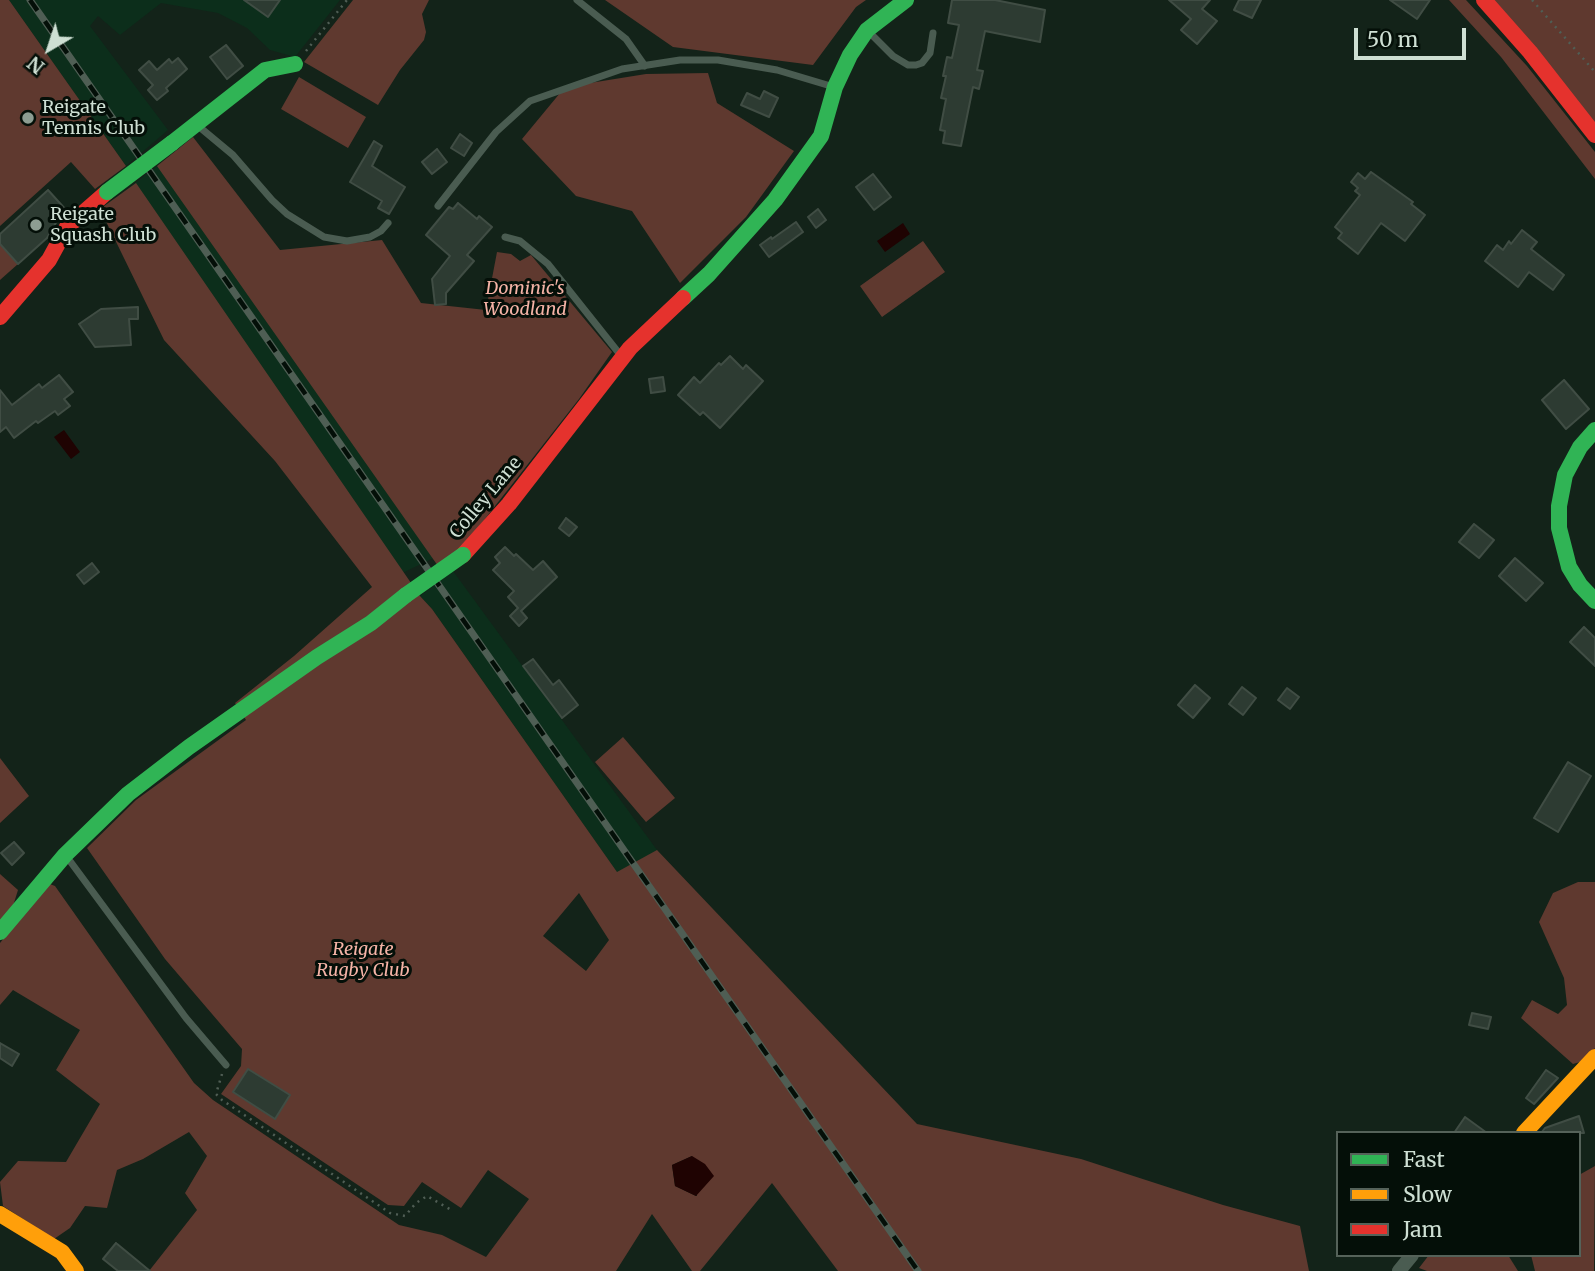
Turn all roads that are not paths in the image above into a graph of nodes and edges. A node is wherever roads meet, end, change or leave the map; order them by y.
1 (577, 0) edge
2 (906, 0) edge
3 (1484, 0) edge
4 (867, 30) junction
5 (933, 33) dead end
6 (295, 64) road end
7 (645, 66) junction
8 (835, 88) junction
9 (197, 124) junction
10 (1595, 135) edge
11 (438, 206) dead end
12 (388, 223) dead end
13 (505, 237) dead end
14 (2, 311) edge
15 (622, 357) junction
16 (1595, 430) edge
17 (1595, 601) edge
18 (65, 855) junction
19 (0, 932) edge
20 (1595, 1059) edge
21 (226, 1065) road end
22 (1526, 1131) edge
23 (0, 1214) edge
24 (1410, 1257) edge
25 (76, 1271) edge
26 (1399, 1271) edge

1 - 7 lane
2 - 4 street, Colley Lane
3 - 10 street
4 - 5 lane
4 - 8 street, Colley Lane
6 - 9 street
7 - 8 lane
7 - 11 lane
8 - 15 street, Colley Lane
9 - 12 lane
9 - 14 street, bridge
13 - 15 lane
15 - 18 street, Colley Lane, bridge
16 - 17 street
18 - 19 street, Colley Lane
18 - 21 lane
20 - 22 street
23 - 25 street
24 - 26 street

